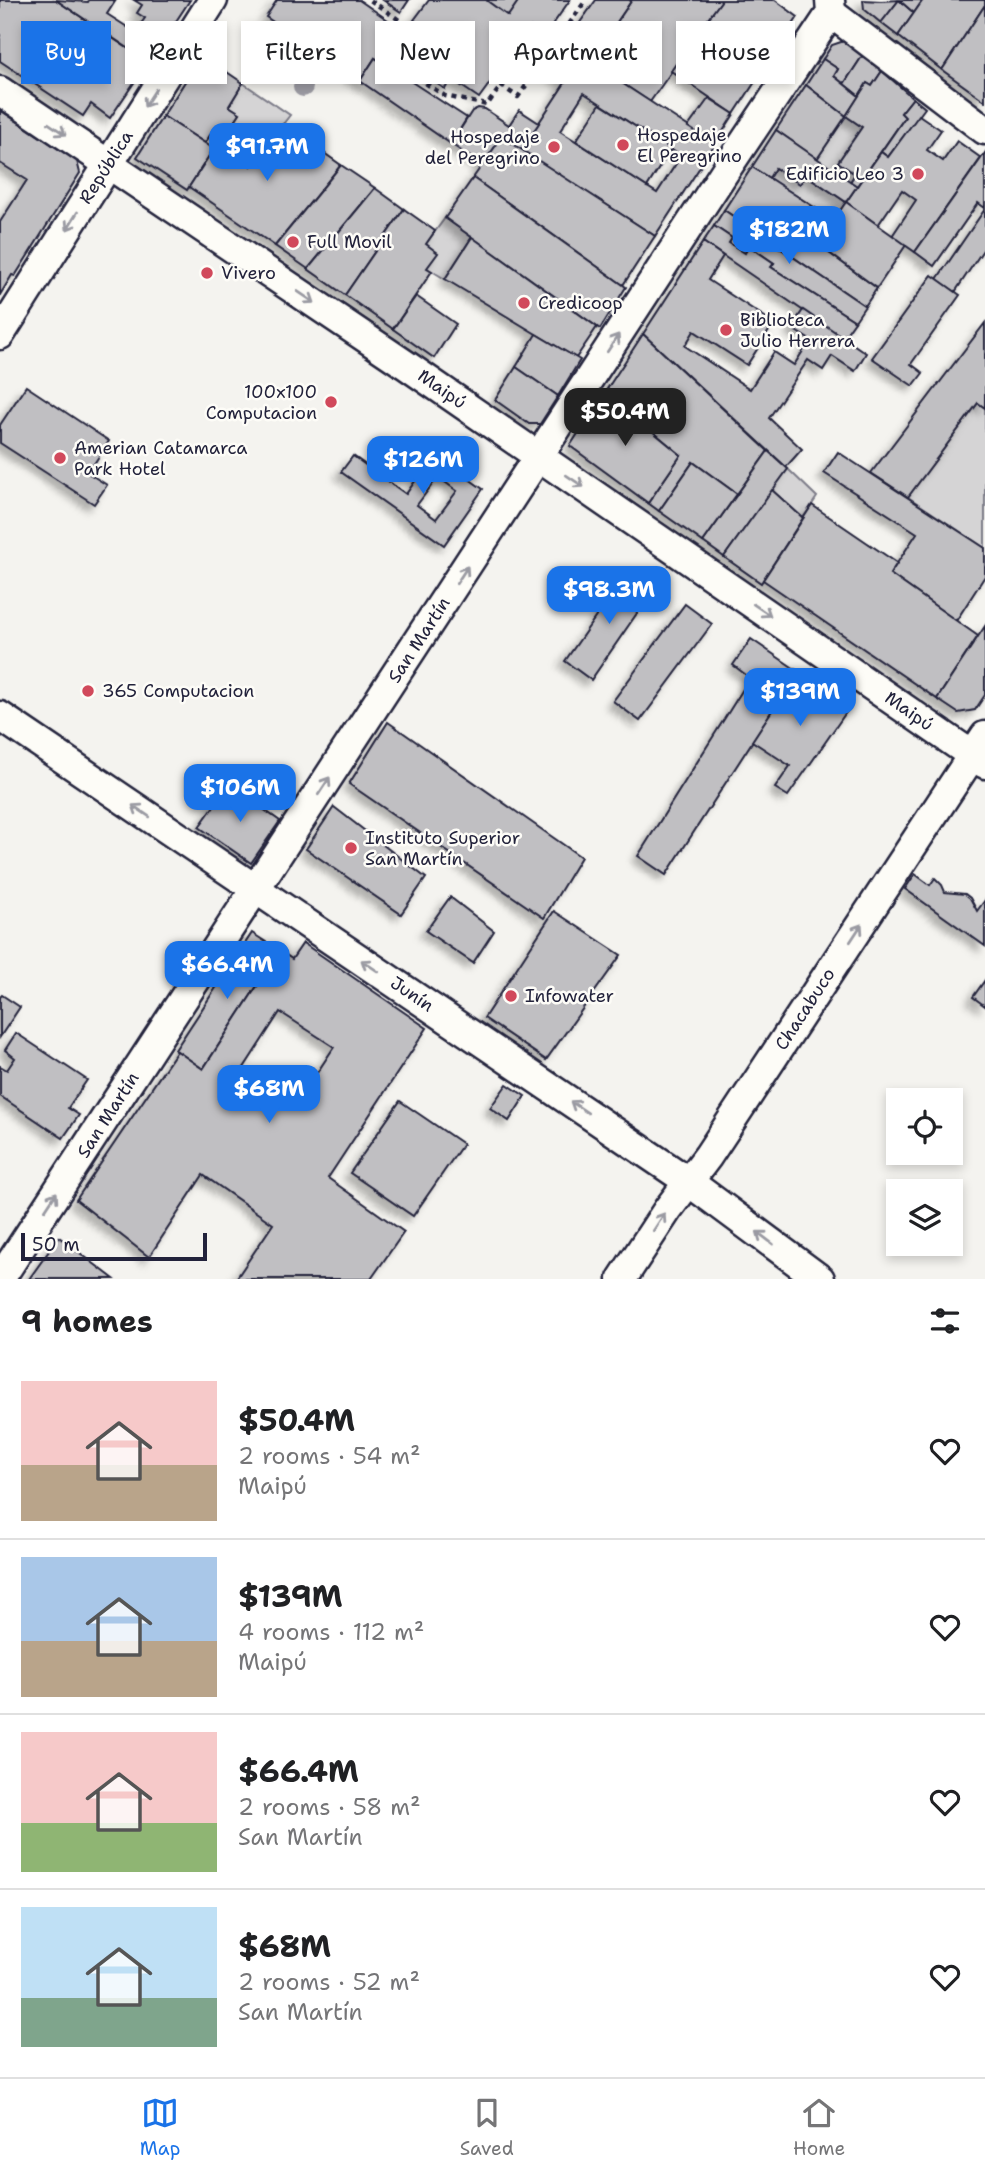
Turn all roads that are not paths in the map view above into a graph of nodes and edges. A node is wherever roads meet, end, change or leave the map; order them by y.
1 (214, 0) edge
2 (831, 7) edge
3 (0, 91) edge
4 (985, 130) edge
5 (108, 163) junction
6 (0, 335) edge
7 (539, 456) junction
8 (0, 716) edge
9 (981, 751) edge
10 (257, 889) junction
11 (689, 1182) junction
12 (0, 1279) edge
13 (622, 1279) edge
14 (820, 1279) edge

1 -> 5 street, República
2 - 4 street
7 -> 2 street, San Martín
3 -> 5 street, Maipú
5 -> 6 street, República
5 -> 7 street, Maipú
7 -> 9 street, Maipú
10 -> 7 street, San Martín
10 -> 8 street, Junín
11 -> 9 street, Chacabuco
11 -> 10 street, Junín
12 -> 10 street, San Martín
13 -> 11 street, Chacabuco
14 -> 11 street, Junín

